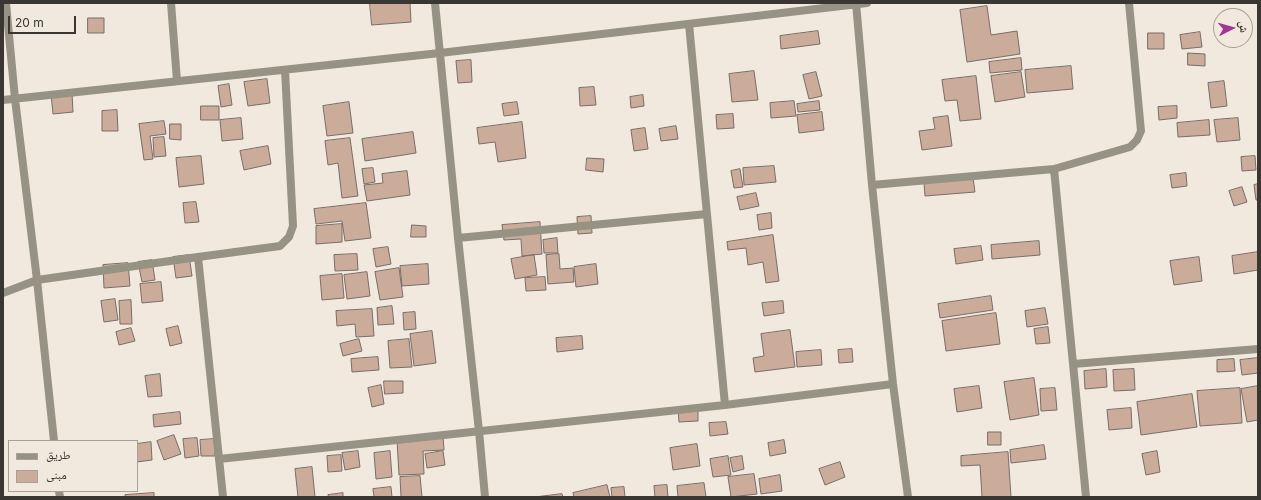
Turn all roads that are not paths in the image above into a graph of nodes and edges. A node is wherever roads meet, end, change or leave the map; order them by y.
1 (6, 3) edge
2 (172, 3) edge
3 (435, 3) edge
4 (867, 3) edge
5 (1129, 3) edge
6 (856, 4) edge
7 (689, 24) junction
8 (440, 53) junction
9 (284, 70) junction
10 (177, 81) junction
11 (15, 99) junction
12 (3, 100) edge
13 (1054, 169) junction
14 (872, 185) junction
15 (707, 214) junction
16 (458, 238) junction
17 (198, 256) junction
18 (37, 280) junction
19 (3, 293) edge
20 (1258, 349) edge
21 (1072, 364) junction
22 (893, 384) junction
23 (725, 405) junction
24 (479, 431) junction
25 (54, 440) edge
26 (219, 459) junction
27 (223, 497) edge
28 (485, 497) edge
29 (908, 497) edge
30 (1086, 497) edge

1 - 11 street
2 - 10 street
3 - 8 street
4 - 6 street
5 - 13 street
6 - 7 street
6 - 14 street
7 - 8 street
7 - 15 street
8 - 9 street
8 - 16 street
9 - 10 street
9 - 17 street
10 - 11 street
11 - 12 street
11 - 18 street
13 - 14 street
13 - 21 street
14 - 22 street
15 - 16 street
15 - 23 street
16 - 24 street
17 - 18 street
17 - 26 street
18 - 19 street
18 - 25 street
20 - 21 street
21 - 30 street
22 - 23 street
22 - 29 street
23 - 24 street
24 - 26 street
24 - 28 street
26 - 27 street

